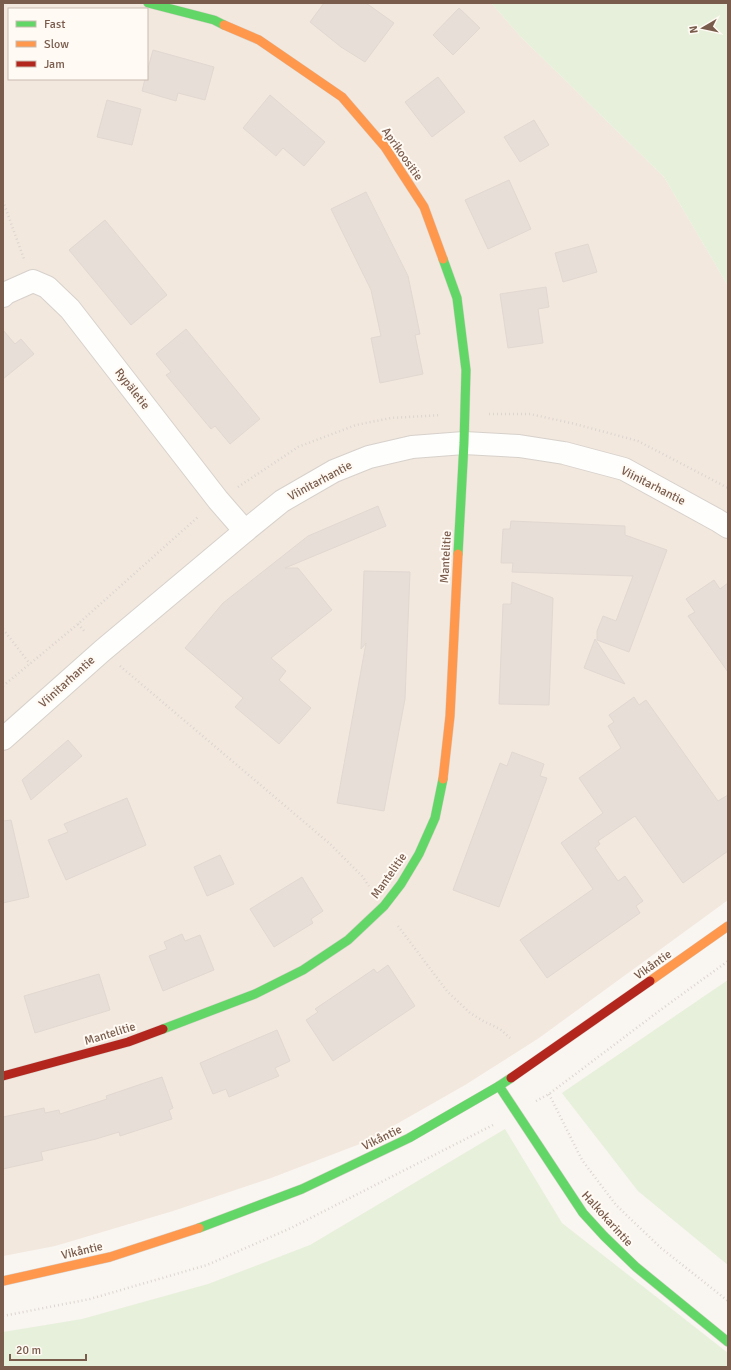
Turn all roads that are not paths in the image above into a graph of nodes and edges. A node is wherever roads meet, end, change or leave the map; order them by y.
1 (148, 3) edge
2 (3, 296) edge
3 (464, 443) junction
4 (728, 527) edge
5 (245, 531) junction
6 (3, 739) edge
7 (728, 926) edge
8 (3, 1076) edge
9 (500, 1086) junction
10 (3, 1281) edge
11 (728, 1342) edge

1 - 3 street, Aprikoositie
2 - 5 street, Rypäletie
3 - 4 street, Viinitarhantie
3 - 5 street, Viinitarhantie
3 - 8 street, Mantelitie
5 - 6 street, Viinitarhantie
7 - 9 street, Vikåntie
9 - 10 street, Vikåntie
9 - 11 street, Halkokarintie

